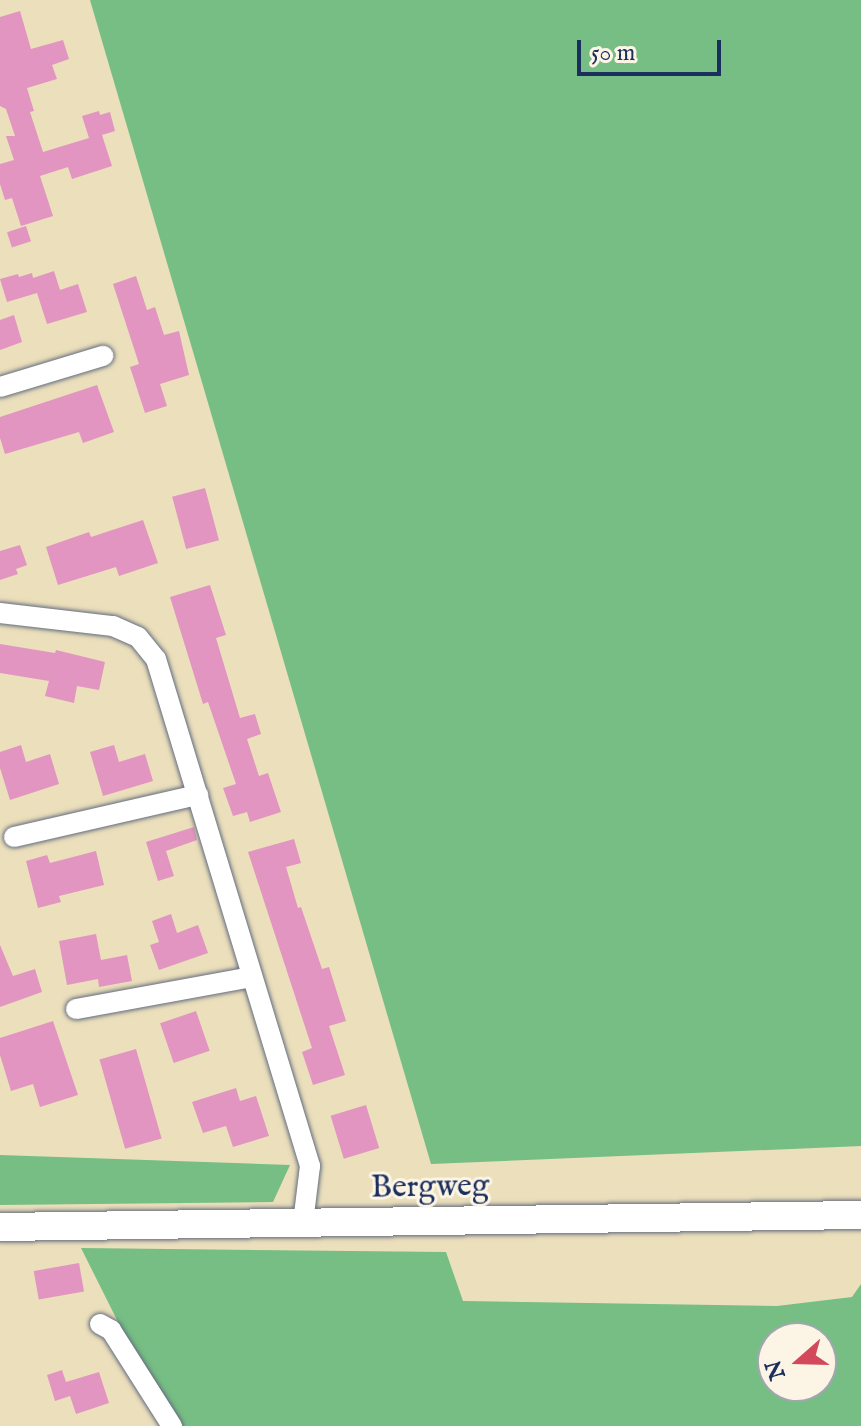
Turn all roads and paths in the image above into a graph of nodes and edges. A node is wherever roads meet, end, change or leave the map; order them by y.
1 (103, 356) dead end
2 (0, 387) edge
3 (0, 613) edge
4 (198, 795) junction
5 (14, 837) dead end
6 (252, 977) junction
7 (76, 1009) dead end
8 (861, 1215) edge
9 (303, 1223) junction
10 (0, 1227) edge
11 (100, 1324) dead end
12 (172, 1426) edge

1 - 2 street
3 - 4 street
4 - 5 street
4 - 6 street
6 - 7 street
6 - 9 street
8 - 9 main road, Bergweg
9 - 10 main road, Bergweg
11 - 12 street

